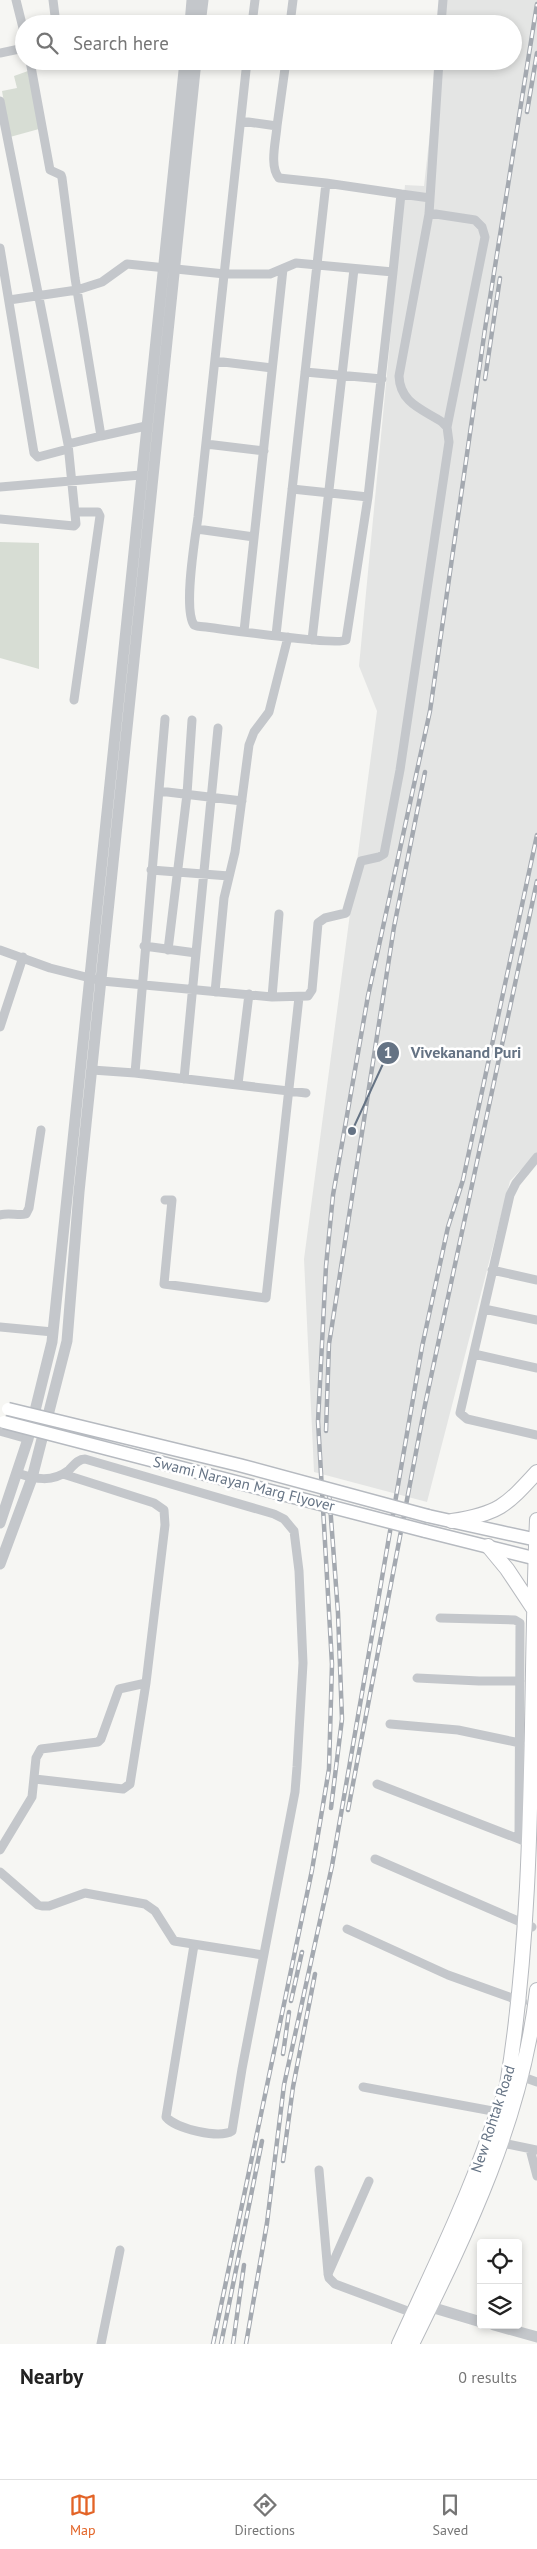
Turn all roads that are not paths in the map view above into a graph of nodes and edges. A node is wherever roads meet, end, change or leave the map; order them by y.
1 (16, 0) edge
2 (53, 0) edge
3 (192, 0) edge
4 (203, 0) edge
5 (255, 0) edge
6 (293, 0) edge
7 (443, 0) edge
8 (20, 15) edge
9 (55, 15) edge
10 (191, 15) edge
11 (201, 15) edge
12 (253, 15) edge
13 (291, 15) edge
14 (442, 15) edge
15 (15, 50) edge
16 (0, 53) edge
17 (32, 70) edge
18 (185, 70) edge
19 (195, 70) edge
20 (246, 70) edge
21 (285, 70) edge
22 (438, 70) edge
23 (0, 101) edge
24 (241, 121) junction
25 (277, 126) junction
26 (326, 183) junction
27 (401, 194) junction
28 (430, 198) junction
29 (429, 213) junction
30 (0, 248) edge
31 (316, 266) junction
32 (283, 268) junction
33 (169, 269) junction
34 (354, 269) junction
35 (393, 272) junction
36 (225, 274) junction
37 (77, 290) junction
38 (40, 297) junction
39 (9, 300) junction
40 (215, 361) junction
41 (272, 368) junction
42 (305, 372) junction
43 (342, 376) junction
44 (382, 380) junction
45 (146, 426) junction
46 (447, 427) junction
47 (100, 436) junction
48 (206, 444) junction
49 (68, 447) junction
50 (264, 451) junction
51 (141, 475) junction
52 (72, 481) junction
53 (0, 487) edge
54 (292, 489) junction
55 (328, 492) junction
56 (368, 497) junction
57 (76, 512) junction
58 (0, 517) edge
59 (197, 528) junction
60 (254, 537) junction
61 (244, 631) junction
62 (276, 635) junction
63 (288, 637) junction
64 (312, 640) junction
65 (74, 700) dead end
66 (165, 719) dead end
67 (192, 720) dead end
68 (218, 728) dead end
69 (159, 791) junction
70 (187, 794) junction
71 (211, 796) junction
72 (242, 801) junction
73 (151, 870) junction
74 (178, 873) junction
75 (204, 875) junction
76 (229, 876) junction
77 (279, 914) dead end
78 (144, 946) junction
79 (0, 950) edge
80 (168, 950) junction
81 (196, 953) junction
82 (23, 957) junction
83 (89, 979) junction
84 (102, 981) junction
85 (141, 985) junction
86 (193, 990) junction
87 (215, 992) junction
88 (249, 994) junction
89 (272, 997) junction
90 (299, 998) junction
91 (0, 1027) edge
92 (92, 1070) junction
93 (135, 1073) junction
94 (184, 1079) junction
95 (238, 1084) junction
96 (290, 1091) junction
97 (306, 1093) dead end
98 (41, 1130) dead end
99 (537, 1157) edge
100 (165, 1200) dead end
101 (0, 1215) edge
102 (492, 1270) junction
103 (537, 1280) edge
104 (484, 1309) junction
105 (537, 1320) edge
106 (0, 1327) edge
107 (53, 1332) junction
108 (474, 1354) junction
109 (537, 1368) edge
110 (4, 1408) edge
111 (1, 1425) edge
112 (537, 1435) edge
113 (28, 1439) junction
114 (537, 1472) edge
115 (17, 1473) junction
116 (63, 1474) junction
117 (32, 1478) junction
118 (537, 1520) edge
119 (452, 1521) junction
120 (0, 1523) edge
121 (537, 1540) edge
122 (488, 1546) junction
123 (536, 1559) edge
124 (0, 1564) edge
125 (533, 1609) junction
126 (440, 1618) dead end
127 (417, 1678) dead end
128 (520, 1681) junction
129 (146, 1683) junction
130 (390, 1724) dead end
131 (520, 1743) junction
132 (35, 1779) junction
133 (377, 1784) dead end
134 (519, 1839) junction
135 (0, 1850) edge
136 (535, 1851) edge
137 (375, 1859) dead end
138 (0, 1872) edge
139 (532, 1926) junction
140 (347, 1929) dead end
141 (194, 1945) junction
142 (263, 1955) junction
143 (537, 1990) edge
144 (523, 2002) junction
145 (522, 2077) junction
146 (537, 2082) edge
147 (363, 2087) dead end
148 (498, 2112) junction
149 (502, 2143) junction
150 (534, 2149) edge
151 (319, 2170) dead end
152 (537, 2176) edge
153 (369, 2181) dead end
154 (120, 2250) dead end
155 (329, 2278) junction
156 (420, 2308) junction
157 (477, 2321) edge
158 (508, 2329) edge
159 (537, 2337) edge
160 (101, 2344) edge
161 (399, 2344) edge
162 (412, 2344) edge

1 - 8 street
2 - 9 street
3 - 10 street
4 - 11 street
5 - 12 street
6 - 13 street
7 - 14 street
15 - 16 street
17 - 37 street
18 - 33 street
19 - 33 street
20 - 24 street
21 - 25 street
22 - 28 street
23 - 38 street
24 - 25 street
24 - 36 street
25 - 26 street
26 - 27 street
26 - 31 street
27 - 28 street
27 - 35 street
28 - 29 street
29 - 46 street
29 - 46 street
30 - 39 street
31 - 32 street
31 - 34 street
31 - 42 street
32 - 36 street
32 - 41 street
33 - 36 street
33 - 37 street
33 - 45 street
33 - 84 street
34 - 35 street
34 - 43 street
35 - 44 street
36 - 40 street
37 - 38 street
37 - 47 street
38 - 39 street
38 - 49 street
39 - 49 street
40 - 41 street
40 - 48 street
41 - 50 street
42 - 43 street
42 - 54 street
43 - 44 street
43 - 55 street
44 - 56 street
45 - 47 street
45 - 51 street
46 - 90 street
47 - 49 street
48 - 50 street
48 - 59 street
49 - 52 street
50 - 60 street
51 - 52 street
51 - 83 street
52 - 53 street
52 - 57 street
54 - 55 street
54 - 62 street
55 - 56 street
55 - 64 street
56 - 64 street
57 - 58 street
57 - 65 street
59 - 60 street
59 - 61 street
60 - 61 street
61 - 62 street
62 - 63 street
63 - 64 street
63 - 72 street
66 - 69 street
67 - 70 street
68 - 71 street
69 - 70 street
69 - 73 street
70 - 71 street
70 - 74 street
71 - 72 street
71 - 75 street
72 - 76 street
73 - 74 street
73 - 78 street
74 - 75 street
74 - 80 street
75 - 76 street
75 - 81 street
76 - 87 street
77 - 89 street
78 - 80 street
78 - 85 street
79 - 82 street
80 - 81 street
81 - 86 street
82 - 83 street
82 - 91 street
83 - 84 street
83 - 107 street
84 - 85 street
84 - 92 street
85 - 86 street
85 - 93 street
86 - 87 street
86 - 94 street
87 - 88 street
88 - 89 street
88 - 95 street
89 - 90 street
90 - 96 street
92 - 93 street
92 - 117 street
93 - 94 street
94 - 95 street
95 - 96 street
96 - 97 street
96 - 100 street
98 - 101 street
99 - 102 street
102 - 103 street
102 - 104 street
104 - 105 street
104 - 108 street
106 - 107 street
107 - 113 street
108 - 109 street
108 - 112 street
110 - 119 main road, Swami Narayan Marg Flyover, bridge
111 - 113 street
111 - 122 main road, Swami Narayan Marg Flyover, bridge
113 - 115 street
114 - 119 main road
115 - 117 street
115 - 120 street
116 - 117 street
116 - 129 street
116 - 142 street
117 - 124 street
118 - 121 main road, New Rohtak Road
119 - 121 main road, Swami Narayan Marg Flyover
121 - 123 main road, New Rohtak Road
122 - 123 main road, Swami Narayan Marg Flyover
122 - 125 main road
123 - 125 main road, New Rohtak Road
125 - 136 main road, New Rohtak Road
126 - 128 street
127 - 128 street
128 - 131 street
129 - 132 street
129 - 132 street
130 - 131 street
131 - 134 street
132 - 135 street
133 - 134 street
134 - 136 street
136 - 139 main road, New Rohtak Road
137 - 139 street
138 - 141 street
139 - 144 main road, New Rohtak Road
140 - 144 street
141 - 142 street
141 - 142 street
143 - 145 main road, New Rohtak Road
144 - 148 main road, New Rohtak Road
145 - 146 street
145 - 149 main road, New Rohtak Road
147 - 148 street
148 - 156 main road, New Rohtak Road
149 - 150 street
149 - 156 main road, New Rohtak Road
150 - 152 street
151 - 155 street
153 - 155 street
154 - 160 street
155 - 156 street
156 - 157 street
156 - 161 main road, New Rohtak Road
156 - 162 main road, New Rohtak Road
158 - 159 street

